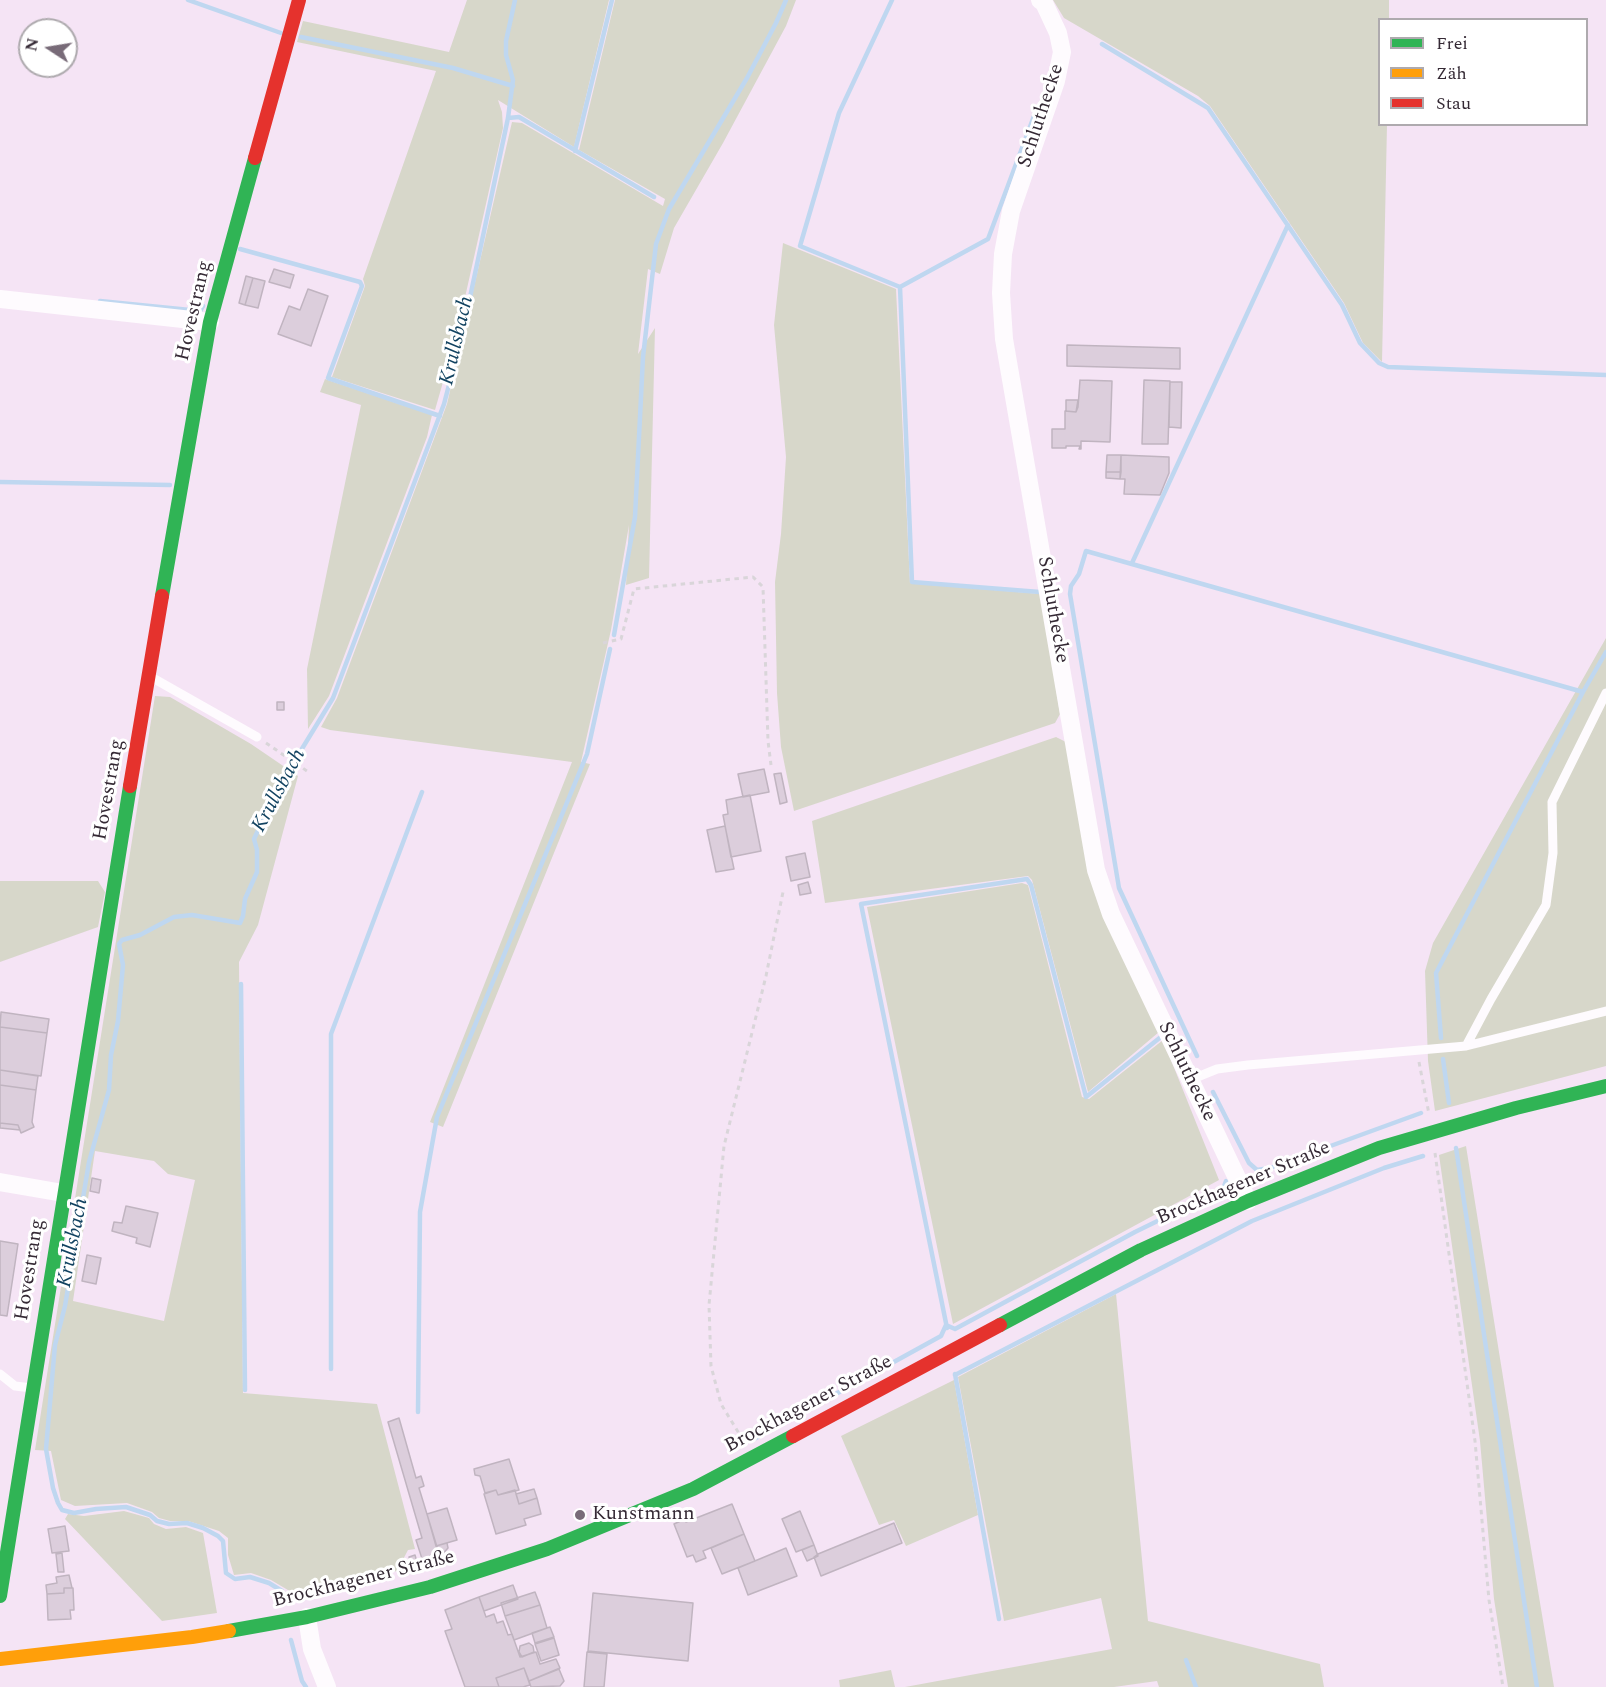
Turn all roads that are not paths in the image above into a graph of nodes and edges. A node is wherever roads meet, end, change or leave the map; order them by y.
1 (299, 0) edge
2 (1040, 0) edge
3 (0, 299) edge
4 (210, 322) junction
5 (149, 675) junction
6 (1606, 693) edge
7 (256, 737) road end
8 (1606, 1011) edge
9 (1466, 1046) junction
10 (1190, 1080) junction
11 (1606, 1086) edge
12 (0, 1182) edge
13 (63, 1193) junction
14 (1248, 1201) junction
15 (0, 1374) edge
16 (32, 1388) junction
17 (0, 1596) edge
18 (307, 1617) junction
19 (0, 1659) edge
20 (327, 1687) edge

1 - 4 main road, Hovestrang
2 - 10 street, Schluthecke
3 - 4 street
4 - 5 main road, Hovestrang
5 - 7 lane
5 - 13 main road, Hovestrang
6 - 9 lane
8 - 9 lane
9 - 10 lane
10 - 14 street, Schluthecke
11 - 14 main road, Brockhagener Straße
12 - 13 street
13 - 16 main road, Hovestrang
14 - 18 main road, Brockhagener Straße
15 - 16 lane
16 - 17 main road, Hovestrang
18 - 19 main road, Brockhagener Straße
18 - 20 street

